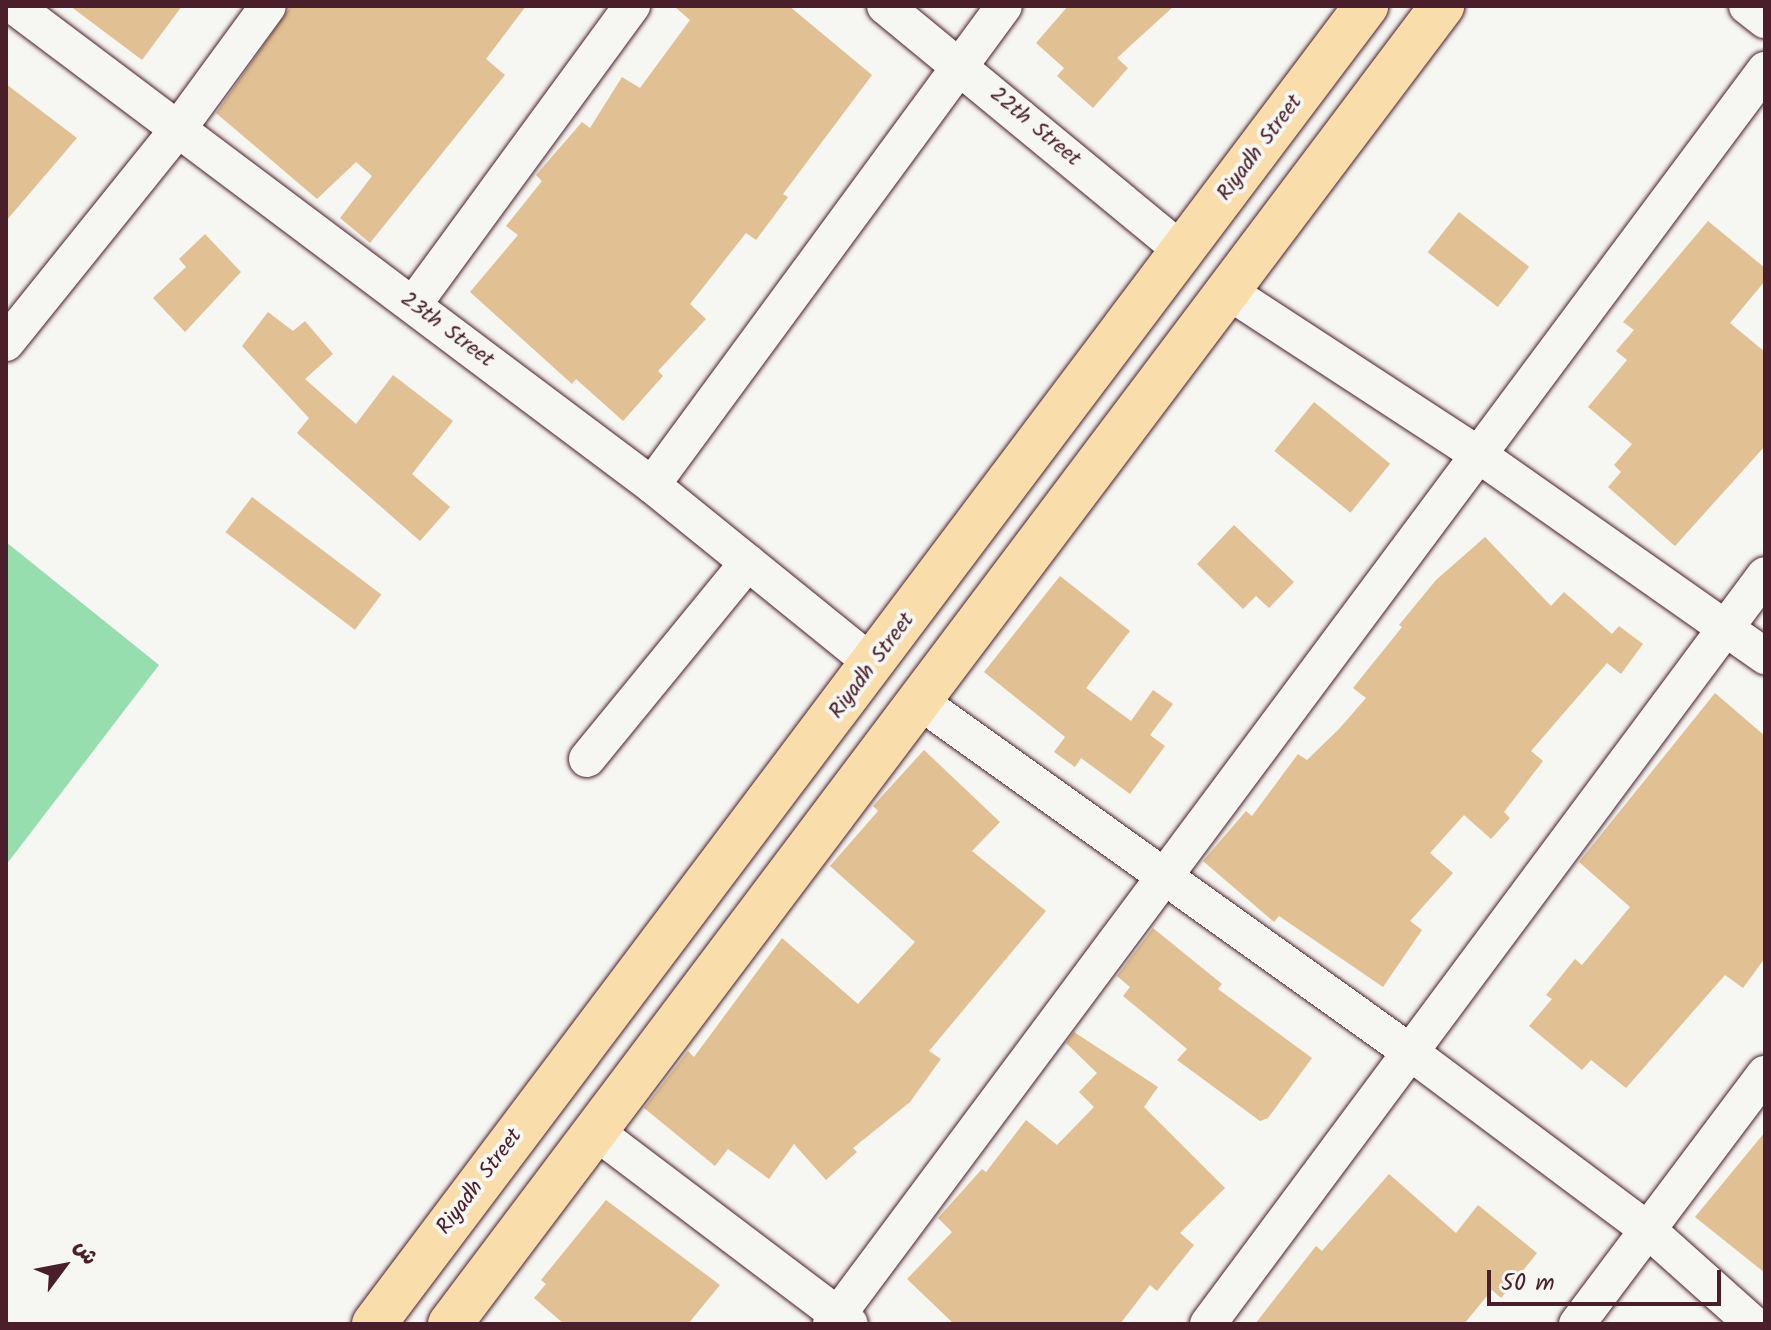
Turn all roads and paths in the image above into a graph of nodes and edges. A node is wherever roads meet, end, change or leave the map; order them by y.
1 (14, 6) edge
2 (268, 6) edge
3 (632, 6) edge
4 (885, 6) edge
5 (1004, 6) edge
6 (1366, 6) edge
7 (1442, 6) edge
8 (1747, 6) edge
9 (1765, 20) edge
10 (961, 64) junction
11 (1765, 70) edge
12 (178, 129) junction
13 (1183, 252) junction
14 (1229, 292) junction
15 (413, 305) junction
16 (6, 343) edge
17 (1479, 455) junction
18 (652, 485) junction
19 (748, 562) junction
20 (1765, 575) edge
21 (1726, 627) junction
22 (1765, 656) edge
23 (873, 664) junction
24 (919, 701) junction
25 (587, 759) dead end
26 (1166, 875) junction
27 (1410, 1052) junction
28 (1765, 1074) edge
29 (596, 1132) junction
30 (1648, 1230) junction
31 (840, 1321) edge
32 (374, 1324) edge
33 (450, 1324) edge
34 (1208, 1324) edge
35 (1577, 1324) edge
36 (1753, 1324) edge

1 - 12 street, 23th Street
2 - 12 street
3 - 15 street
4 - 10 street, 22th Street
5 - 10 street
6 - 13 main road, Riyadh Street
7 - 14 main road
8 - 9 street
10 - 13 street, 22th Street
10 - 18 street
11 - 17 street
12 - 15 street, 23th Street
12 - 16 street
13 - 23 main road, Riyadh Street
14 - 17 street
14 - 24 main road
15 - 18 street, 23th Street
17 - 21 street
17 - 26 street
18 - 19 street, 23th Street
19 - 23 street, 23th Street
19 - 25 street
20 - 21 street
21 - 22 street
21 - 27 street
23 - 32 main road, Riyadh Street
24 - 26 street
24 - 29 main road
26 - 27 street
26 - 31 street
27 - 30 street
27 - 34 street
28 - 30 street
29 - 31 street
29 - 33 main road
30 - 35 street
30 - 36 street

